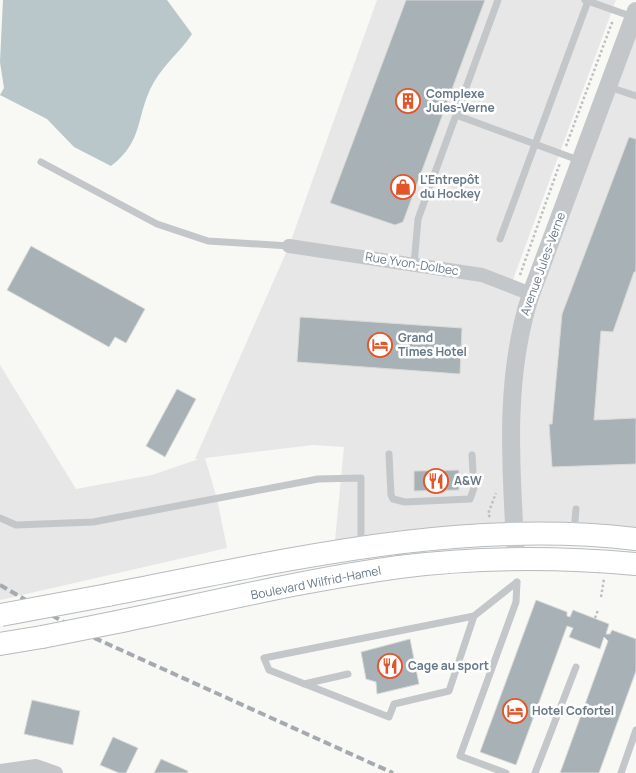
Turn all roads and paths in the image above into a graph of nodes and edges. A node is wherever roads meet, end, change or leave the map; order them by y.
1 (498, 0) edge
2 (587, 0) edge
3 (635, 14) edge
4 (612, 20) dead end
5 (608, 87) junction
6 (636, 96) edge
7 (456, 115) junction
8 (536, 143) junction
9 (566, 146) dead end
10 (581, 161) junction
11 (41, 162) dead end
12 (560, 163) dead end
13 (500, 239) dead end
14 (289, 246) joint
15 (414, 265) junction
16 (521, 272) dead end
17 (531, 294) junction
18 (389, 454) dead end
19 (472, 455) dead end
20 (576, 509) dead end
21 (0, 518) edge
22 (515, 533) junction
23 (574, 534) junction
24 (636, 539) edge
25 (361, 546) junction
26 (516, 558) junction
27 (636, 564) edge
28 (605, 574) dead end
29 (601, 597) dead end
30 (598, 610) dead end
31 (0, 615) edge
32 (474, 616) junction
33 (595, 618) dead end
34 (0, 644) edge
35 (576, 667) dead end
36 (348, 674) dead end
37 (304, 684) junction
38 (636, 730) edge
39 (0, 771) edge
40 (56, 773) edge
41 (506, 773) edge
42 (535, 773) edge
43 (621, 773) edge

1 - 7 lane
2 - 3 lane
2 - 8 lane
3 - 5 street, Avenue Jules-Verne
4 - 9 path
5 - 6 lane
5 - 10 street, Avenue Jules-Verne
7 - 8 lane
7 - 15 lane
8 - 10 lane
8 - 13 lane
10 - 17 street, Avenue Jules-Verne
11 - 14 lane
12 - 16 path
14 - 15 street, Rue Yvon-Dolbec
15 - 17 street, Rue Yvon-Dolbec
17 - 22 street, Avenue Jules-Verne
18 - 19 lane
20 - 23 lane
21 - 25 lane
22 - 23 main road
22 - 25 main road
22 - 26 street, Avenue Jules-Verne
23 - 24 main road
25 - 31 main road, bridge
26 - 27 main road, Boulevard Wilfrid-Hamel
26 - 34 main road, Boulevard Wilfrid-Hamel, bridge
28 - 29 path
30 - 33 path
32 - 37 lane
32 - 37 lane
32 - 41 lane
35 - 42 lane
36 - 37 lane
38 - 43 lane
39 - 40 street

